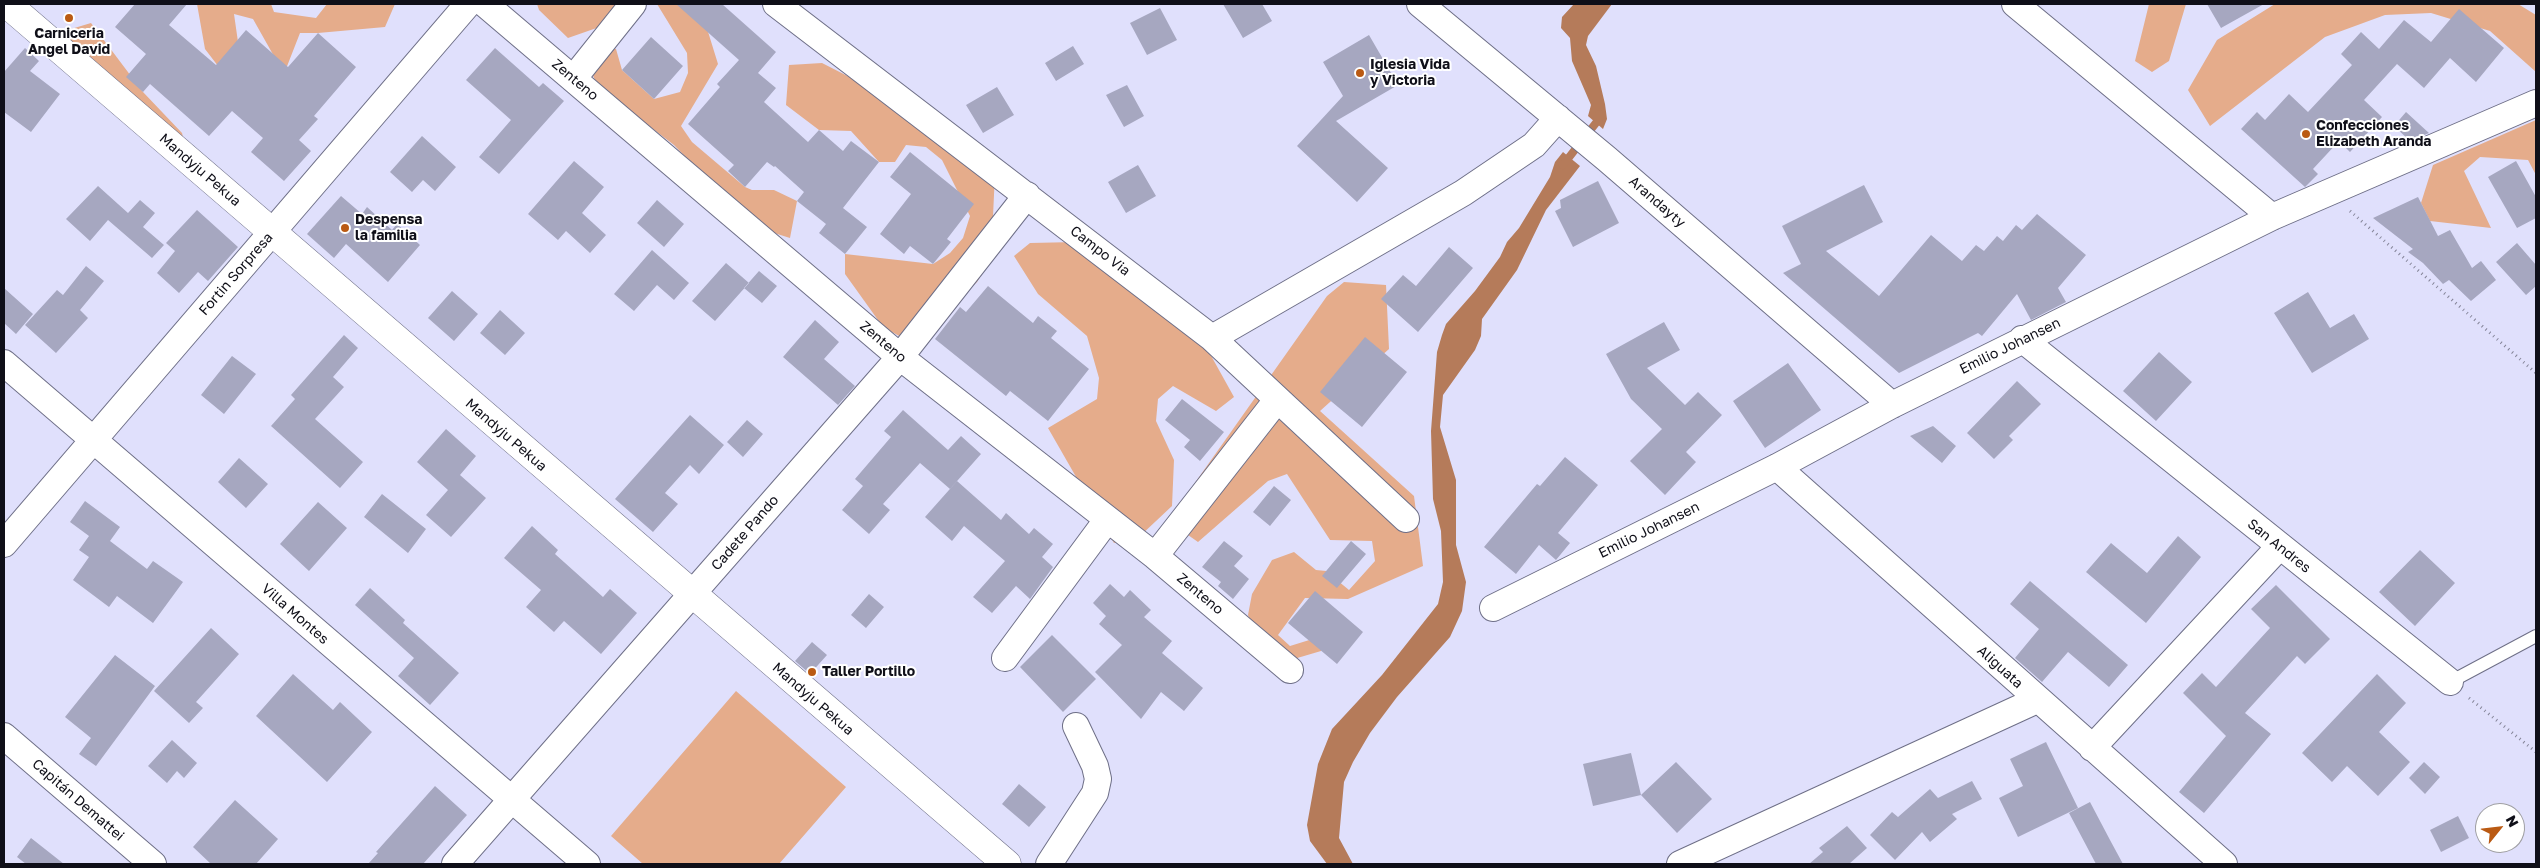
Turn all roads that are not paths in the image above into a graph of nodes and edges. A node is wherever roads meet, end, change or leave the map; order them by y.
1 (7, 4) edge
2 (468, 4) edge
3 (485, 4) edge
4 (633, 4) edge
5 (776, 4) edge
6 (1420, 4) edge
7 (2015, 4) edge
8 (573, 78) junction
9 (2536, 103) edge
10 (1562, 121) junction
11 (1027, 195) junction
12 (2272, 217) junction
13 (272, 232) junction
14 (1212, 338) junction
15 (2022, 339) junction
16 (900, 357) junction
17 (4, 363) edge
18 (1277, 400) junction
19 (1892, 404) junction
20 (93, 440) junction
21 (1777, 466) junction
22 (1406, 519) dead end
23 (1107, 520) junction
24 (4, 544) edge
25 (2280, 546) junction
26 (1155, 556) junction
27 (692, 594) junction
28 (1492, 608) dead end
29 (2536, 636) edge
30 (1005, 658) dead end
31 (1290, 670) dead end
32 (2450, 682) joint
33 (2037, 700) junction
34 (1076, 726) dead end
35 (4, 736) edge
36 (2092, 748) junction
37 (512, 800) junction
38 (153, 864) edge
39 (455, 864) edge
40 (587, 864) edge
41 (1007, 864) edge
42 (1049, 864) edge
43 (1680, 864) edge
44 (2224, 864) edge

1 - 13 street, Mandyju Pekua
2 - 13 street, Fortin Sorpresa
3 - 8 street, Zenteno
4 - 8 street
5 - 11 street, Campo Via
6 - 10 street, Arandayty
7 - 12 street
8 - 16 street, Zenteno
9 - 12 street, Emilio Johansen
10 - 14 street
10 - 19 street, Arandayty
11 - 14 street, Campo Via
11 - 16 street, Cadete Pando
12 - 15 street, Emilio Johansen
13 - 20 street, Fortin Sorpresa
13 - 27 street, Mandyju Pekua
14 - 18 street, Campo Via
15 - 19 street, Emilio Johansen
15 - 25 street, San Andres
16 - 23 street, Zenteno
16 - 27 street, Cadete Pando
17 - 20 street, Villa Montes
18 - 22 street, Campo Via
18 - 26 street
19 - 21 street, Emilio Johansen
20 - 24 street, Fortin Sorpresa
20 - 37 street, Villa Montes
21 - 28 street, Emilio Johansen
21 - 33 street, Aliguata
23 - 26 street, Zenteno
23 - 30 street
25 - 32 street, San Andres
25 - 36 street
26 - 31 street, Zenteno
27 - 37 street, Cadete Pando
27 - 41 street, Mandyju Pekua
29 - 32 lane
33 - 36 street, Aliguata
33 - 43 street
34 - 42 street
35 - 38 street, Capitán Demattei
36 - 44 street, Aliguata
37 - 39 street, Cadete Pando
37 - 40 street, Villa Montes

